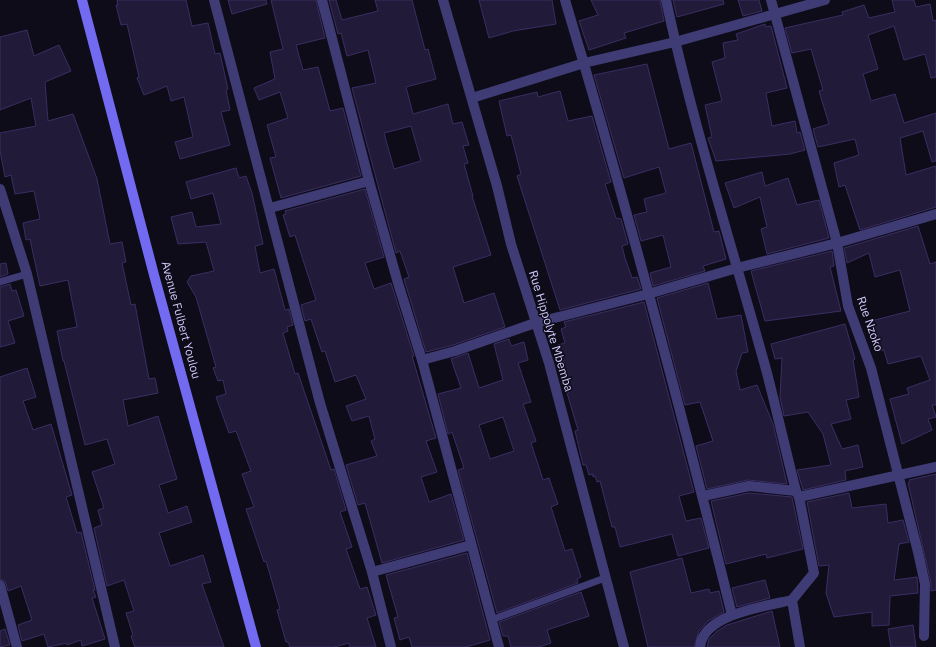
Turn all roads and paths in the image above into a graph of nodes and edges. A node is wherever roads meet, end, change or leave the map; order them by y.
1 (82, 0) edge
2 (214, 0) edge
3 (322, 0) edge
4 (443, 0) edge
5 (565, 0) edge
6 (666, 0) edge
7 (771, 0) edge
8 (825, 0) edge
9 (775, 14) junction
10 (675, 42) junction
11 (584, 63) junction
12 (472, 98) junction
13 (369, 181) junction
14 (0, 189) edge
15 (270, 208) junction
16 (936, 214) edge
17 (837, 243) junction
18 (737, 268) junction
19 (27, 274) junction
20 (0, 282) edge
21 (648, 294) junction
22 (535, 323) junction
23 (422, 360) junction
24 (936, 467) edge
25 (899, 474) junction
26 (798, 494) junction
27 (702, 496) junction
28 (471, 545) junction
29 (372, 572) junction
30 (605, 578) junction
31 (0, 584) edge
32 (792, 600) junction
33 (732, 615) junction
34 (491, 620) junction
35 (924, 636) dead end
36 (17, 647) edge
37 (114, 647) edge
38 (256, 647) edge
39 (391, 647) edge
40 (499, 647) edge
41 (624, 647) edge
42 (700, 647) edge
43 (800, 647) edge

1 - 38 main road, Avenue Fulbert Youlou
2 - 15 street
3 - 13 street
4 - 12 street, Rue Hippolyte Mbemba
5 - 11 street
6 - 10 street
7 - 9 street, Rue Nzoko
8 - 9 street
9 - 10 street
9 - 17 street, Rue Nzoko
10 - 11 street
10 - 18 street
11 - 12 street
11 - 21 street
12 - 22 street, Rue Hippolyte Mbemba
13 - 15 street
13 - 23 street
14 - 19 street
15 - 29 street
16 - 17 street
17 - 18 street
17 - 25 street, Rue Nzoko
18 - 21 street
18 - 26 street
19 - 20 lane
19 - 37 street
21 - 22 street
21 - 27 street
22 - 23 street
22 - 30 street, Rue Hippolyte Mbemba
23 - 28 street
24 - 25 street
25 - 26 street
25 - 35 street, Rue Nzoko
26 - 27 street
26 - 32 street
27 - 33 street
28 - 29 street
28 - 34 street
29 - 39 street
30 - 34 lane
30 - 41 street, Rue Hippolyte Mbemba
31 - 36 street
32 - 33 street
32 - 43 street
33 - 42 street
34 - 40 street

